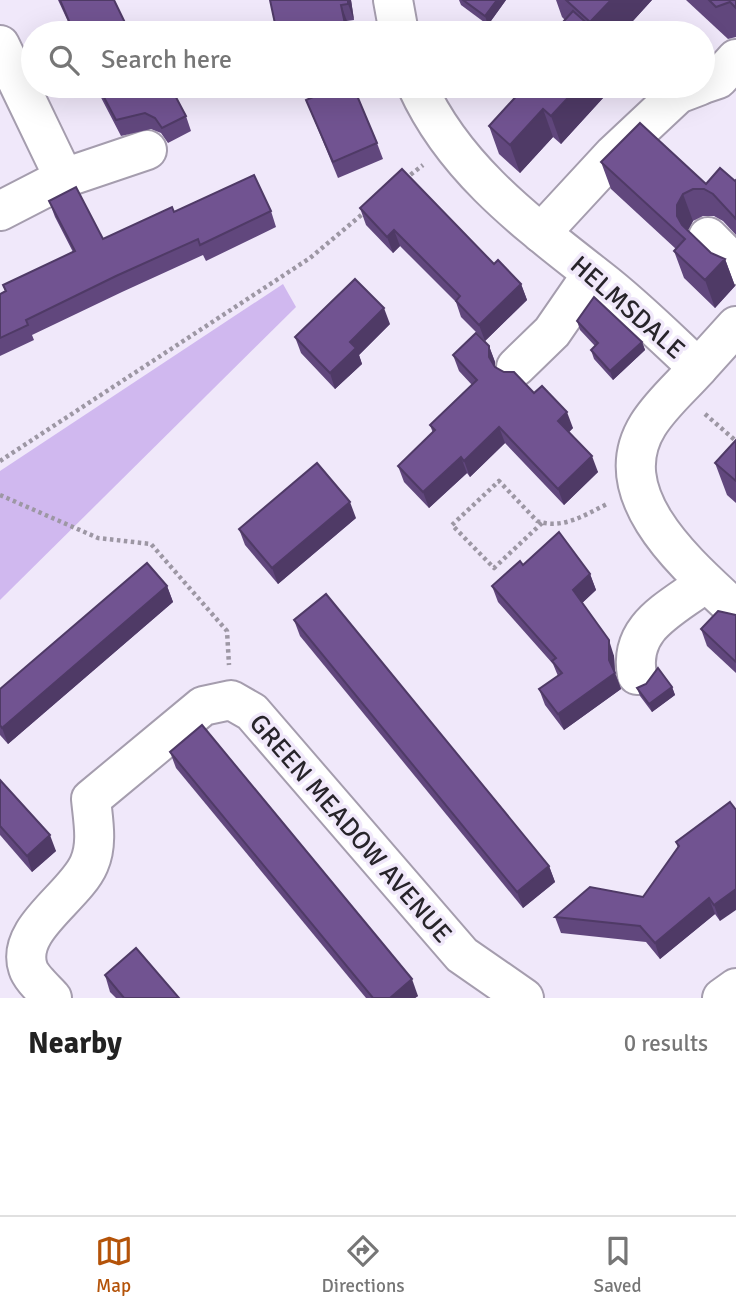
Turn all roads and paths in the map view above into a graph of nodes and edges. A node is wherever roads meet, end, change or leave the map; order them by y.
1 (393, 0) edge
2 (397, 21) edge
3 (0, 45) edge
4 (736, 59) edge
5 (715, 80) edge
6 (21, 89) edge
7 (26, 98) edge
8 (424, 98) edge
9 (674, 98) edge
10 (449, 144) junction
11 (147, 150) dead end
12 (64, 178) junction
13 (397, 185) edge
14 (367, 210) edge
15 (0, 211) edge
16 (541, 233) junction
17 (708, 237) dead end
18 (736, 265) edge
19 (592, 274) junction
20 (736, 326) edge
21 (516, 367) dead end
22 (698, 368) junction
23 (0, 461) edge
24 (639, 488) junction
25 (0, 495) edge
26 (542, 523) junction
27 (705, 583) junction
28 (736, 610) edge
29 (638, 675) dead end
30 (231, 701) junction
31 (736, 988) edge
32 (52, 998) edge
33 (524, 998) edge
34 (722, 998) edge

1 - 2 street
3 - 6 street
4 - 5 street
7 - 12 street
8 - 10 street, HELMSDALE
9 - 16 street
10 - 13 path
10 - 16 street, HELMSDALE
11 - 12 street
12 - 15 street
14 - 23 path
16 - 19 street, HELMSDALE
17 - 18 street
19 - 21 street
19 - 22 street, HELMSDALE
20 - 22 street
22 - 24 street, HELMSDALE
24 - 26 path
24 - 27 street, HELMSDALE
25 - 30 path
26 - 26 path
27 - 28 street, HELMSDALE
27 - 29 street
30 - 32 street, GREEN MEADOW AVENUE
30 - 33 street, GREEN MEADOW AVENUE
31 - 34 street

